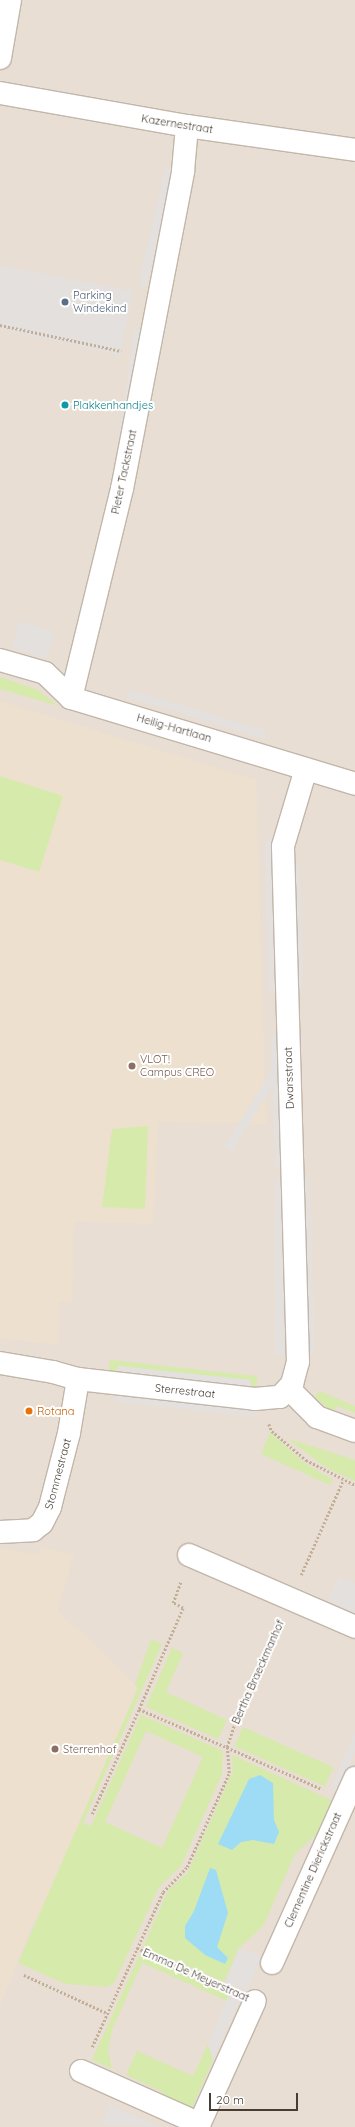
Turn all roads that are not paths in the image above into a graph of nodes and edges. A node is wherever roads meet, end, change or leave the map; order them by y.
1 (10, 0) edge
2 (0, 58) edge
3 (0, 93) edge
4 (187, 126) junction
5 (355, 150) edge
6 (0, 660) edge
7 (72, 698) junction
8 (306, 769) junction
9 (355, 784) edge
10 (0, 1363) edge
11 (78, 1379) junction
12 (289, 1389) junction
13 (355, 1431) edge
14 (0, 1532) edge
15 (189, 1555) road end
16 (355, 1627) edge
17 (355, 1778) edge
18 (272, 1963) dead end
19 (255, 2001) road end
20 (81, 2071) road end
21 (199, 2126) edge

1 - 2 street
3 - 4 street, Kazernestraat
4 - 5 street, Kazernestraat
4 - 7 street, Pieter Tackstraat
6 - 7 street, Heilig-Hartlaan
7 - 8 street, Heilig-Hartlaan
8 - 9 street, Heilig-Hartlaan
8 - 12 street, Dwarsstraat
10 - 11 street, Sterrestraat
11 - 12 street, Sterrestraat
11 - 14 street, Stommestraat
12 - 13 street
15 - 16 street
17 - 18 street, Clementine Dierickstraat
19 - 21 street
20 - 21 street

